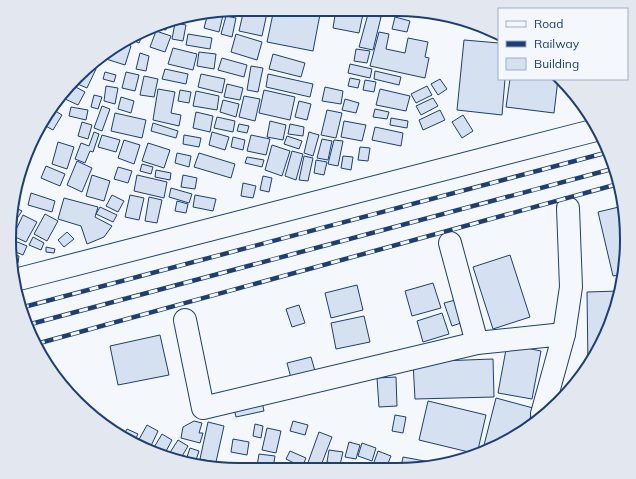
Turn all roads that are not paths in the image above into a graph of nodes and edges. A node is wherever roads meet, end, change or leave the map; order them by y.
1 (590, 129) edge
2 (568, 208) dead end
3 (450, 243) dead end
4 (19, 279) edge
5 (185, 320) dead end
6 (564, 334) junction
7 (477, 343) junction
8 (544, 408) edge

1 - 4 street
2 - 6 street
3 - 7 street
5 - 7 street
6 - 7 street
6 - 8 street

